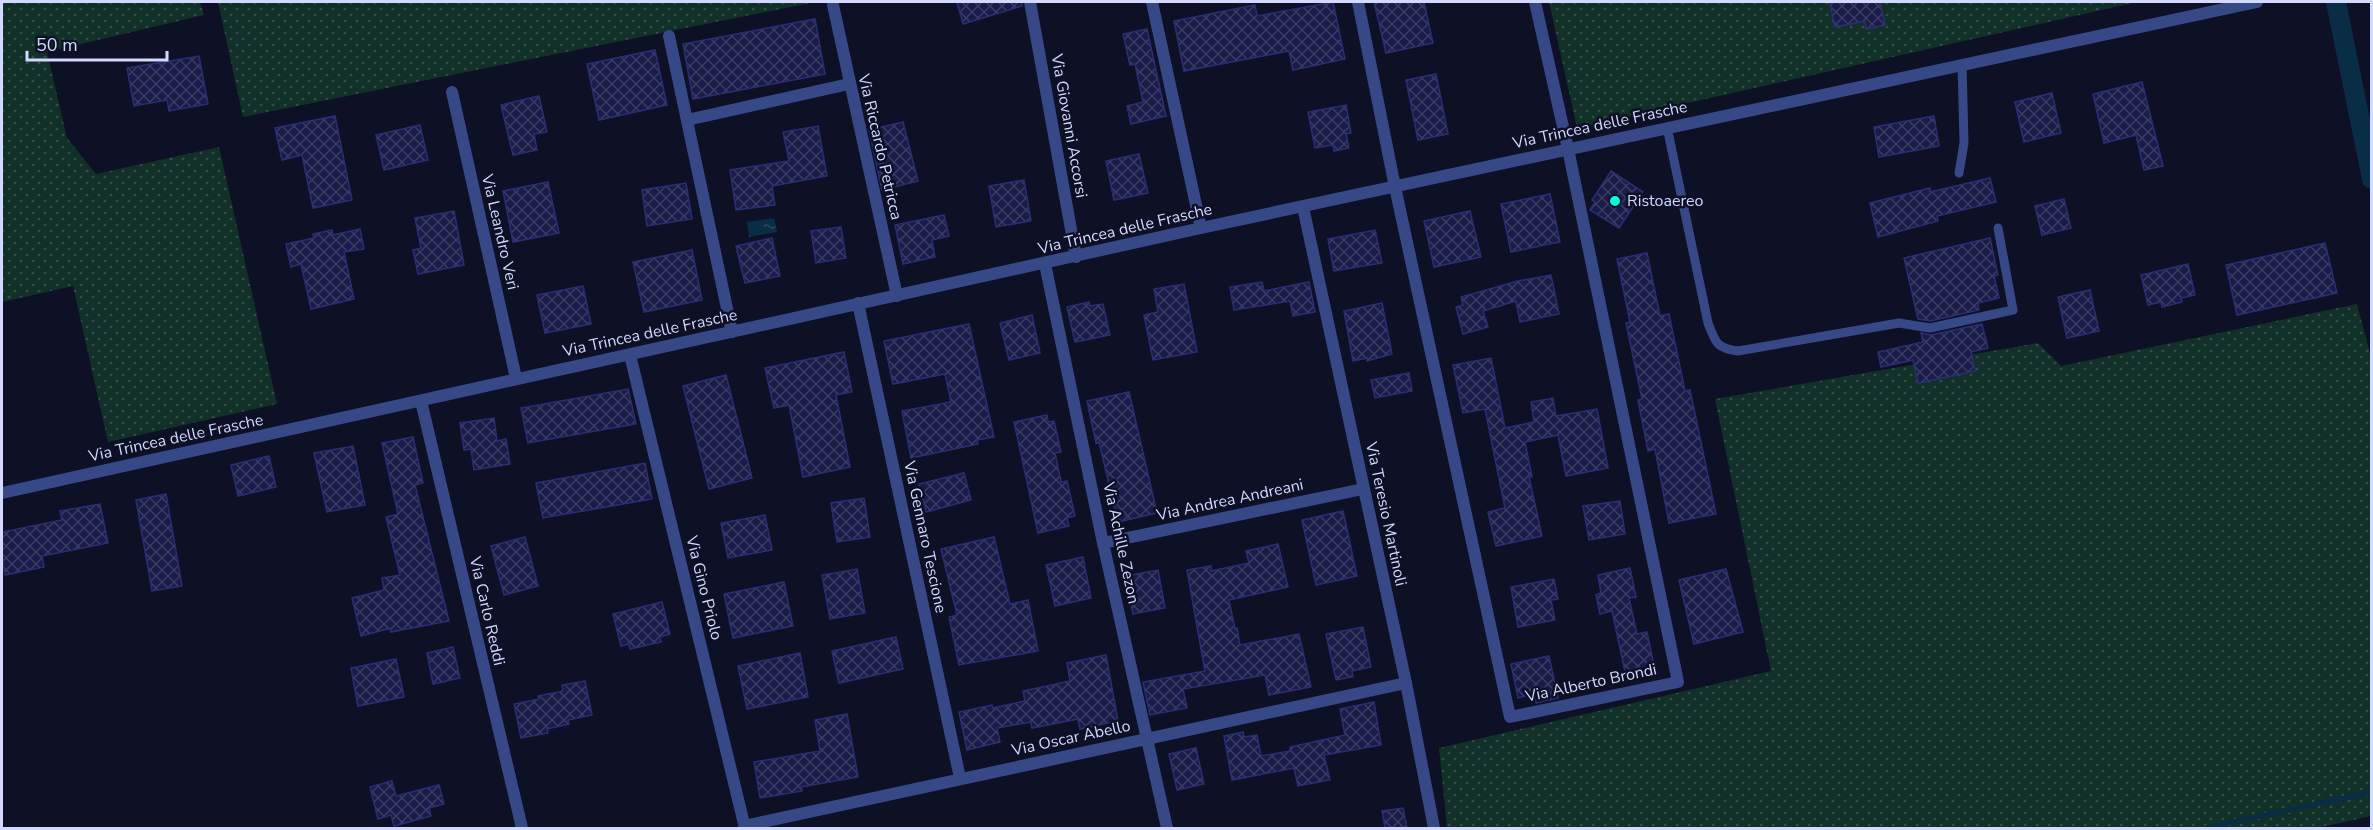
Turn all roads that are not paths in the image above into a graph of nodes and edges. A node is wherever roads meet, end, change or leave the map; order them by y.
1 (1030, 2) edge
2 (1152, 2) edge
3 (1358, 2) edge
4 (1535, 2) edge
5 (2257, 2) edge
6 (2229, 4) edge
7 (833, 5) dead end
8 (669, 36) dead end
9 (1962, 64) junction
10 (849, 84) junction
11 (452, 92) dead end
12 (687, 120) junction
13 (1667, 127) junction
14 (1568, 148) junction
15 (1959, 173) dead end
16 (1395, 187) junction
17 (1303, 207) junction
18 (1201, 228) junction
19 (1998, 228) dead end
20 (1076, 256) junction
21 (1045, 264) junction
22 (897, 296) junction
23 (858, 303) junction
24 (732, 332) junction
25 (630, 355) junction
26 (516, 378) junction
27 (421, 401) junction
28 (1363, 489) junction
29 (2, 493) edge
30 (1103, 543) junction
31 (1406, 683) junction
32 (1147, 738) junction
33 (960, 778) junction
34 (745, 827) edge
35 (522, 828) edge
36 (1167, 828) edge
37 (1434, 828) edge

1 - 20 street, Via Giovanni Accorsi
2 - 18 street
3 - 16 street
4 - 14 street
5 - 6 street, Via Trincea delle Frasche
6 - 9 street, Via Trincea delle Frasche
7 - 10 street, Via Riccardo Petricca
8 - 12 street
9 - 13 street, Via Trincea delle Frasche
9 - 15 lane
10 - 12 street
10 - 22 street, Via Riccardo Petricca
11 - 26 street, Via Leandro Veri
12 - 24 street
13 - 14 street, Via Trincea delle Frasche
13 - 19 lane
14 - 16 street, Via Trincea delle Frasche
14 - 16 street, Via Alberto Brondi
16 - 17 street, Via Trincea delle Frasche
17 - 18 street, Via Trincea delle Frasche
17 - 28 street, Via Teresio Martinoli
18 - 20 street, Via Trincea delle Frasche
20 - 21 street, Via Trincea delle Frasche
21 - 22 street, Via Trincea delle Frasche
21 - 30 street, Via Achille Zezon
22 - 23 street, Via Trincea delle Frasche
23 - 24 street, Via Trincea delle Frasche
23 - 33 street, Via Gennaro Tescione
24 - 25 street, Via Trincea delle Frasche
25 - 26 street, Via Trincea delle Frasche
25 - 34 street, Via Gino Priolo
26 - 27 street, Via Trincea delle Frasche
27 - 29 street, Via Trincea delle Frasche
27 - 35 street, Via Carlo Reddi
28 - 30 street, Via Andrea Andreani
28 - 31 street, Via Teresio Martinoli
30 - 32 street, Via Achille Zezon
31 - 32 street, Via Oscar Abello
31 - 37 street, Via Teresio Martinoli
32 - 33 street, Via Oscar Abello
32 - 36 street, Via Achille Zezon
33 - 34 street, Via Oscar Abello

